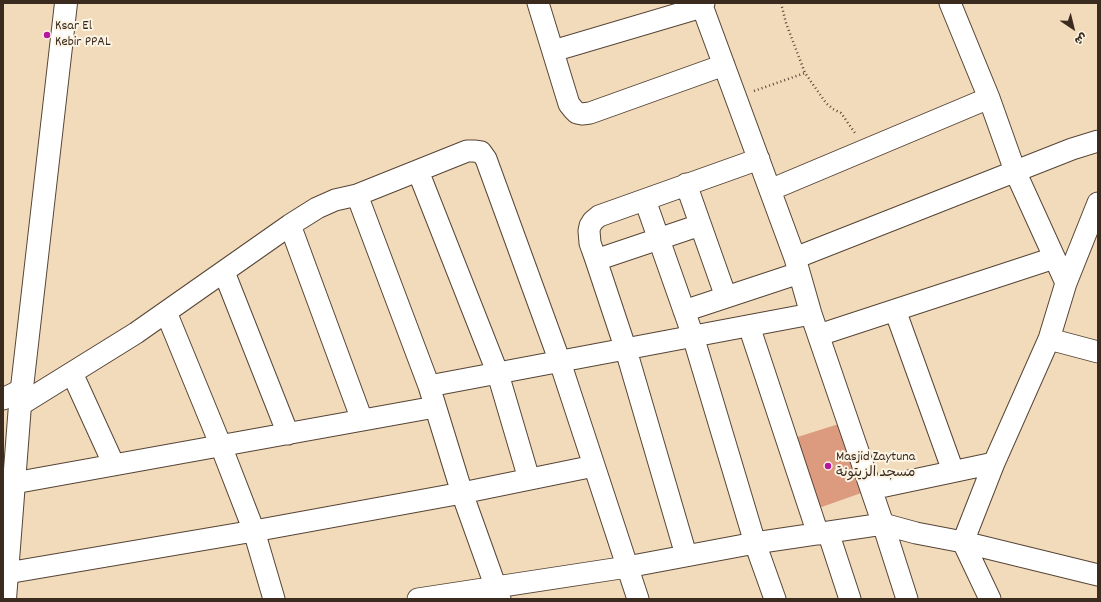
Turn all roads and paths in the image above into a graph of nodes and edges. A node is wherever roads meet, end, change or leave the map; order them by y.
1 (66, 3) edge
2 (538, 3) edge
3 (781, 3) edge
4 (950, 3) edge
5 (702, 4) edge
6 (553, 51) junction
7 (724, 65) junction
8 (805, 73) junction
9 (736, 97) junction
10 (989, 98) junction
11 (1098, 140) edge
12 (867, 149) junction
13 (758, 159) junction
14 (418, 171) junction
15 (1015, 171) junction
16 (686, 184) junction
17 (770, 190) junction
18 (357, 195) junction
19 (645, 200) junction
20 (1098, 203) edge
21 (290, 225) junction
22 (700, 225) junction
23 (659, 239) junction
24 (1054, 258) junction
25 (596, 260) junction
26 (797, 266) junction
27 (224, 272) junction
28 (1066, 283) junction
29 (726, 297) junction
30 (895, 310) junction
31 (684, 311) junction
32 (166, 312) junction
33 (812, 314) junction
34 (750, 326) junction
35 (819, 335) junction
36 (693, 336) junction
37 (1049, 339) junction
38 (626, 350) junction
39 (1098, 352) edge
40 (560, 362) junction
41 (72, 373) junction
42 (498, 374) junction
43 (429, 386) junction
44 (15, 398) edge
45 (435, 407) junction
46 (362, 420) junction
47 (288, 434) junction
48 (221, 446) junction
49 (994, 463) junction
50 (114, 465) junction
51 (594, 466) junction
52 (953, 471) junction
53 (529, 479) junction
54 (14, 483) junction
55 (871, 489) junction
56 (462, 493) junction
57 (884, 524) junction
58 (254, 531) junction
59 (823, 533) junction
60 (963, 542) junction
61 (755, 543) junction
62 (6, 549) edge
63 (686, 555) junction
64 (627, 567) junction
65 (7, 573) junction
66 (1098, 575) edge
67 (498, 593) edge
68 (4, 599) edge
69 (274, 599) edge
70 (418, 599) edge
71 (638, 599) edge
72 (775, 599) edge
73 (850, 599) edge
74 (907, 599) edge
75 (990, 599) edge

1 - 44 street
2 - 6 street
3 - 8 path
4 - 10 street
5 - 6 street
5 - 7 street
6 - 7 street
7 - 9 street
8 - 9 path
8 - 12 path
9 - 13 street
10 - 12 street
10 - 15 street
11 - 15 street
12 - 17 street
13 - 16 street
13 - 17 street
14 - 18 street
14 - 40 street
14 - 42 street
15 - 24 street
15 - 26 street
16 - 19 street
16 - 22 street
17 - 26 street
18 - 21 street
18 - 43 street
19 - 23 street
19 - 25 street
20 - 28 street
21 - 27 street
21 - 46 street
22 - 23 street
22 - 29 street
23 - 25 street
23 - 31 street
24 - 28 street
24 - 30 street
25 - 38 street
26 - 29 street
26 - 33 street
27 - 32 street
27 - 47 street
28 - 37 street
29 - 31 street
30 - 35 street
30 - 52 street
31 - 36 street
32 - 41 street
32 - 48 street
33 - 34 street
33 - 35 street
34 - 36 street
34 - 59 street
35 - 55 street
36 - 38 street
36 - 61 street
37 - 39 street
37 - 49 street
38 - 40 street
38 - 63 street
40 - 42 street
40 - 51 street
41 - 44 street
41 - 50 street
42 - 43 street
42 - 53 street
43 - 45 street
44 - 54 street
45 - 46 street
45 - 56 street
46 - 47 street
47 - 48 street
48 - 50 street
48 - 58 street
49 - 52 street
49 - 60 street
50 - 54 street
51 - 53 street
51 - 64 street
52 - 55 street
53 - 56 street
54 - 62 street
55 - 57 street
56 - 58 street
56 - 67 street
57 - 59 street
57 - 60 street
57 - 74 street
58 - 65 street
58 - 69 street
59 - 61 street
59 - 73 street
60 - 66 street
60 - 75 street
61 - 63 street
61 - 72 street
62 - 65 street
63 - 64 street
64 - 67 street
64 - 71 street
65 - 68 street
67 - 70 street

